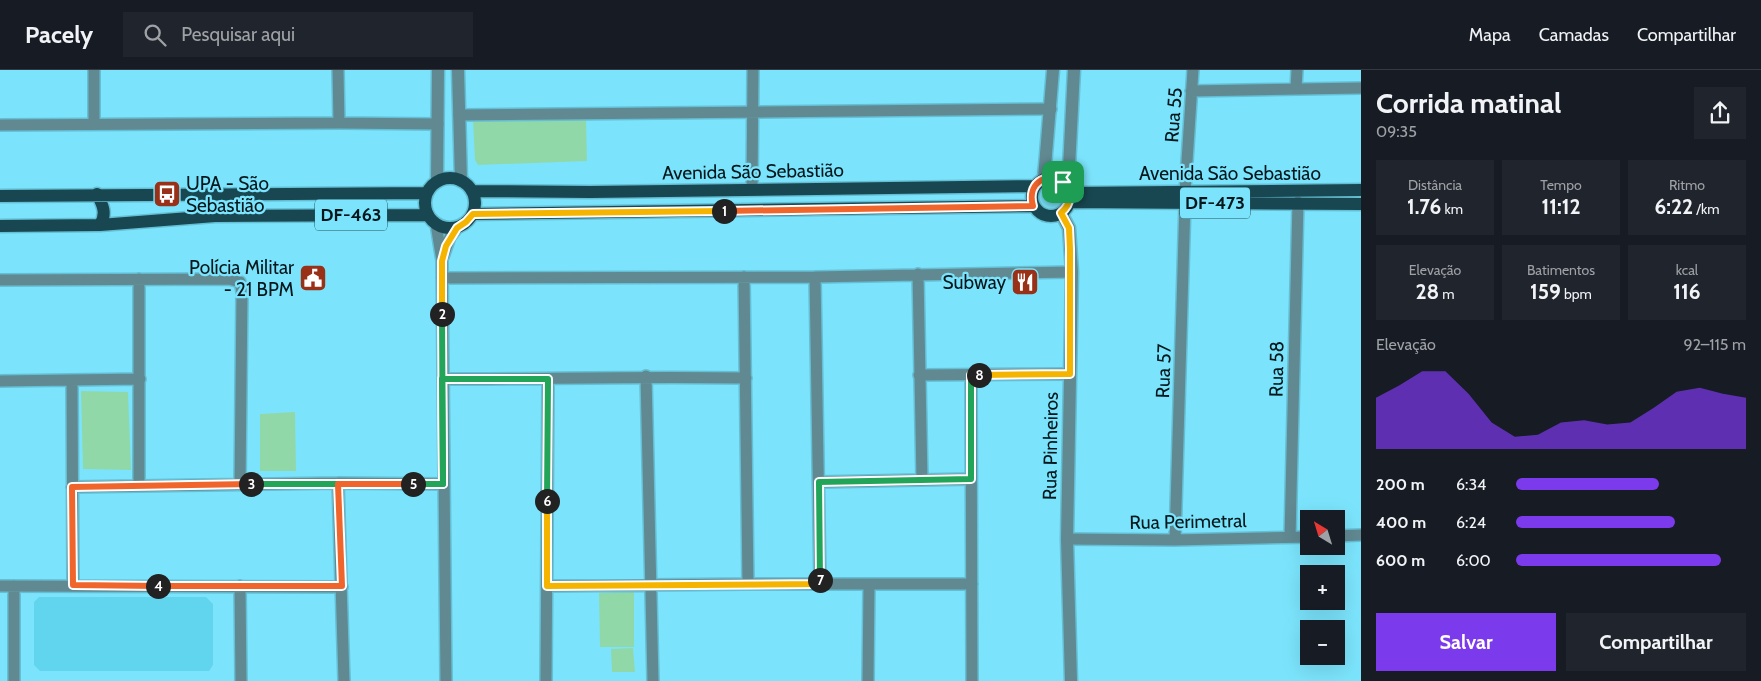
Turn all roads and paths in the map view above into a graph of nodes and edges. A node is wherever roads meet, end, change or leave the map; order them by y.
1 (94, 70) edge
2 (338, 70) edge
3 (438, 70) edge
4 (458, 70) edge
5 (752, 70) edge
6 (1053, 70) edge
7 (1074, 70) edge
8 (1193, 70) edge
9 (1297, 70) edge
10 (1361, 88) edge
11 (1296, 89) junction
12 (1191, 91) junction
13 (1051, 109) junction
14 (753, 112) junction
15 (459, 116) junction
16 (339, 123) junction
17 (0, 124) edge
18 (94, 124) junction
19 (438, 124) junction
20 (461, 181) junction
21 (437, 182) junction
22 (1039, 182) junction
23 (752, 190) junction
24 (1361, 190) edge
25 (472, 191) junction
26 (427, 193) junction
27 (97, 194) junction
28 (1069, 194) junction
29 (0, 196) edge
30 (1185, 197) junction
31 (1298, 202) junction
32 (1361, 204) edge
33 (1033, 206) junction
34 (1061, 213) junction
35 (473, 214) junction
36 (432, 220) junction
37 (100, 225) junction
38 (0, 226) edge
39 (457, 228) junction
40 (442, 261) junction
41 (1072, 272) junction
42 (918, 274) junction
43 (744, 277) junction
44 (815, 277) junction
45 (442, 278) junction
46 (139, 279) junction
47 (0, 280) edge
48 (1070, 374) junction
49 (919, 375) junction
50 (971, 375) junction
51 (646, 376) junction
52 (746, 378) junction
53 (140, 379) junction
54 (442, 379) junction
55 (548, 379) junction
56 (72, 380) junction
57 (0, 381) edge
58 (971, 479) junction
59 (922, 480) junction
60 (819, 482) junction
61 (240, 484) junction
62 (338, 484) junction
63 (443, 484) junction
64 (139, 485) junction
65 (72, 487) junction
66 (1361, 535) edge
67 (1345, 536) edge
68 (1290, 537) junction
69 (1300, 537) edge
70 (1067, 539) junction
71 (1175, 540) junction
72 (650, 584) junction
73 (748, 584) junction
74 (820, 584) junction
75 (972, 584) junction
76 (73, 585) junction
77 (869, 585) junction
78 (0, 586) edge
79 (14, 586) junction
80 (240, 586) junction
81 (342, 586) junction
82 (547, 586) junction
83 (14, 681) edge
84 (241, 681) edge
85 (344, 681) edge
86 (446, 681) edge
87 (546, 681) edge
88 (653, 681) edge
89 (868, 681) edge
90 (972, 681) edge
91 (1071, 681) edge

1 - 18 street
2 - 16 street
3 - 19 street
4 - 15 street
5 - 14 street
6 - 13 street
7 - 28 street
8 - 12 street, Rua 55
9 - 11 street
10 - 11 street
11 - 12 street
12 - 30 street, Rua 55
13 - 14 street
13 - 22 street
14 - 15 street
14 - 23 street
15 - 20 street
16 - 18 street
16 - 19 street
17 - 18 street
19 - 21 street
20 - 21 main road
20 - 25 main road
21 - 26 main road
22 - 23 main road, Avenida São Sebastião
22 - 28 main road, DF-473
22 - 33 main road
23 - 25 main road, Avenida São Sebastião
24 - 30 main road, Avenida São Sebastião / DF-473
25 - 35 main road
26 - 27 main road, DF-463
26 - 36 main road
27 - 29 main road, DF-463
27 - 37 main road
28 - 30 main road, Avenida São Sebastião / DF-473
28 - 34 main road
30 - 31 main road, Avenida São Sebastião / DF-473
30 - 71 street, Rua 57
31 - 32 main road, Avenida São Sebastião / DF-473
31 - 68 street, Rua 58
33 - 34 main road
33 - 35 main road, Avenida São Sebastião
34 - 41 street, Rua Pinheiros
35 - 39 main road
36 - 37 main road, DF-463
36 - 39 main road, DF-463
36 - 40 street
37 - 38 main road, DF-463
39 - 40 street
40 - 45 street
41 - 42 street
41 - 48 street, Rua Pinheiros
42 - 44 street
42 - 49 street
43 - 44 street
43 - 45 street
43 - 52 street
44 - 60 street
45 - 54 street
46 - 47 street
46 - 53 street
46 - 61 street
48 - 50 street
48 - 70 street, Rua Pinheiros
49 - 50 street
49 - 59 street
50 - 58 street
51 - 52 street
51 - 55 street
51 - 72 street
52 - 73 street
53 - 56 street
53 - 64 street
54 - 55 street
54 - 63 street
55 - 82 street
56 - 57 street
56 - 65 street
58 - 59 street
58 - 75 street
59 - 60 street
60 - 74 street
61 - 62 street
61 - 64 street
62 - 63 street
62 - 81 street
63 - 86 street
64 - 65 street
65 - 76 street
66 - 67 street
68 - 69 street, Rua Perimetral
68 - 71 street, Rua Perimetral
70 - 71 street, Rua Perimetral
70 - 91 street, Rua Pinheiros
72 - 73 street
72 - 82 street
72 - 88 street
73 - 74 street
74 - 77 street
75 - 77 street
75 - 90 street
76 - 79 street
76 - 80 street
77 - 89 street
78 - 79 street
79 - 83 street
80 - 81 street
80 - 84 street
81 - 85 street
82 - 87 street

